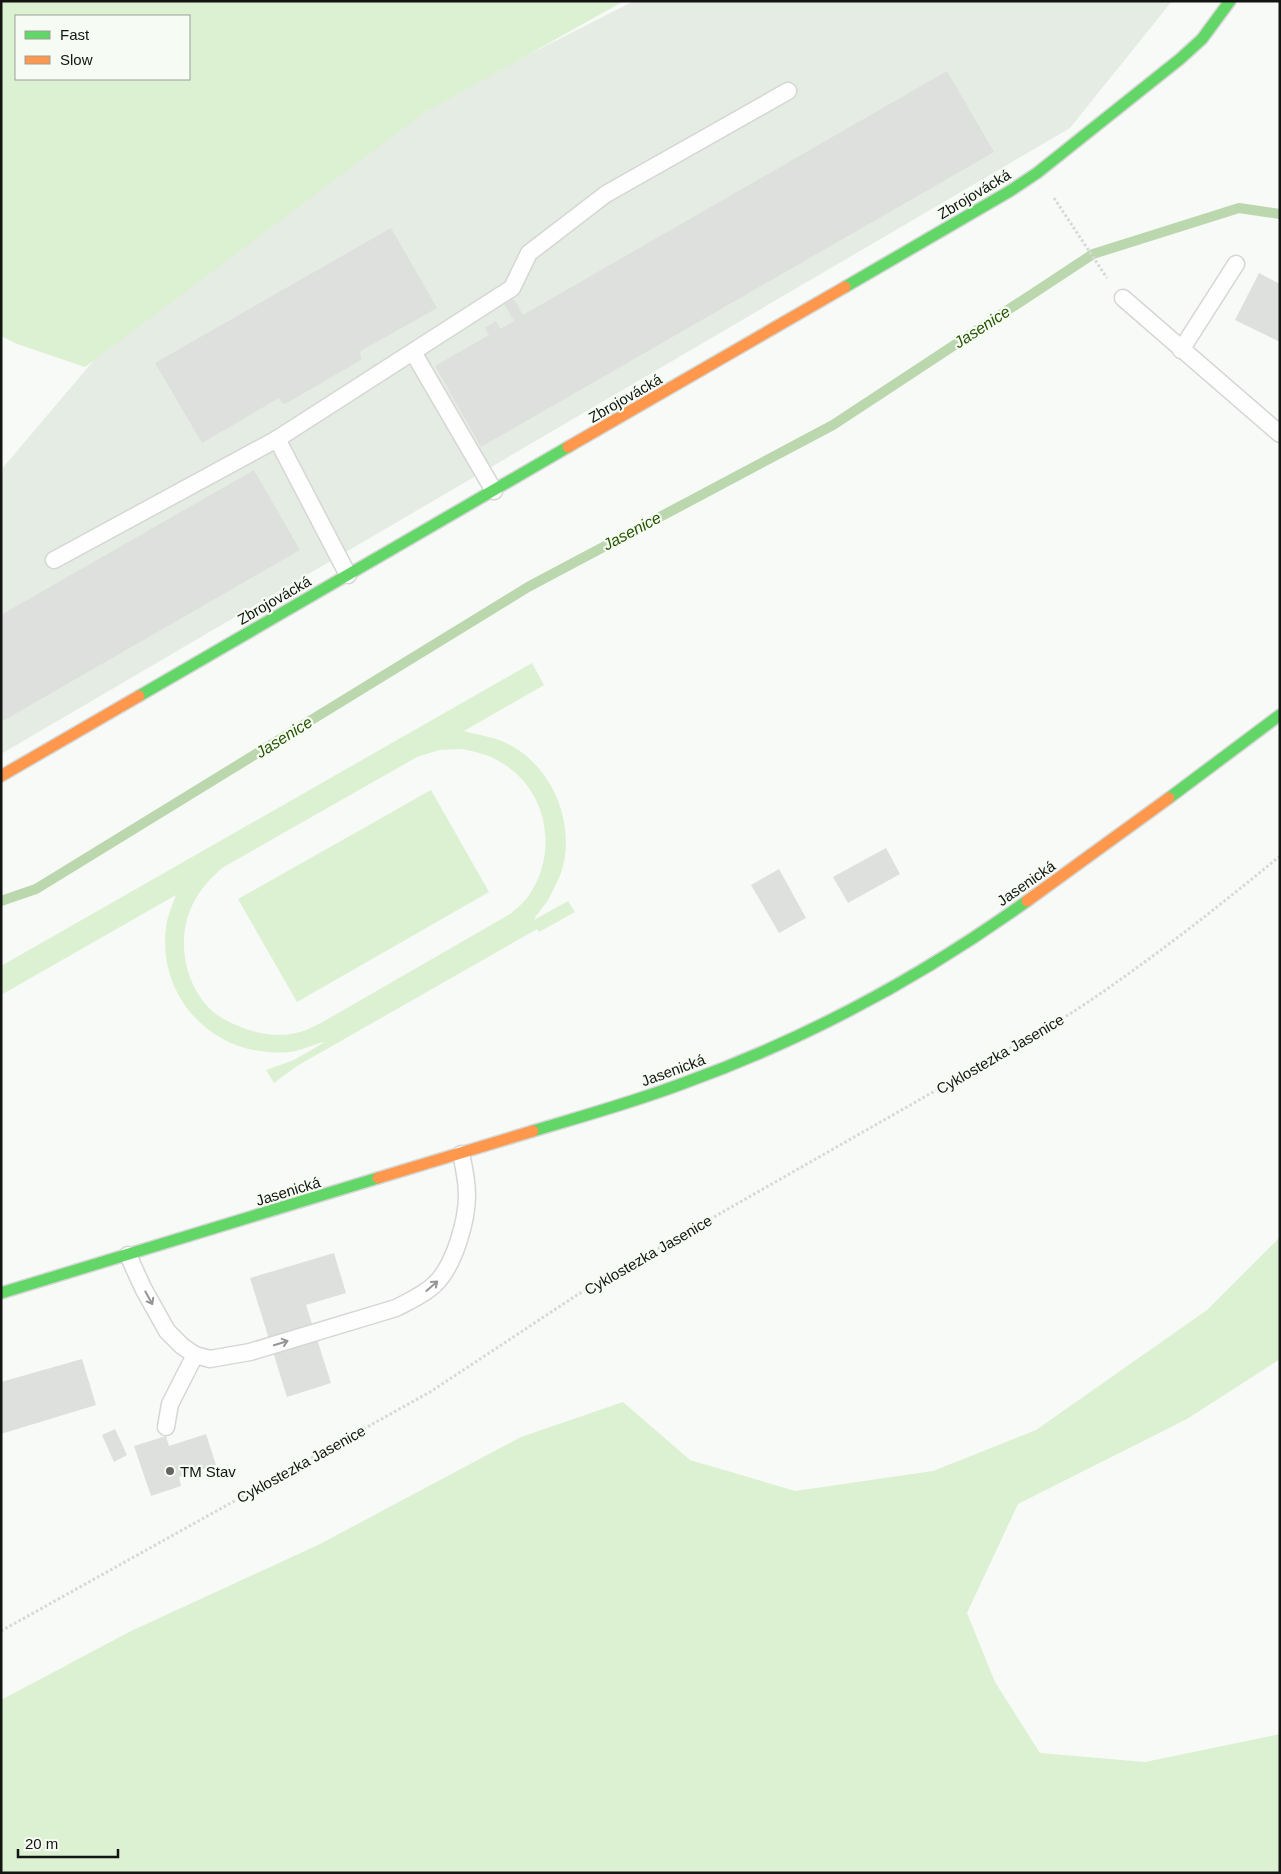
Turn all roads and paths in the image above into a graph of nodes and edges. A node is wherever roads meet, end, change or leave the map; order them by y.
1 (1230, 1) edge
2 (788, 91) dead end
3 (1037, 173) junction
4 (1236, 264) dead end
5 (1100, 268) dead end
6 (1123, 298) dead end
7 (1181, 350) junction
8 (413, 352) junction
9 (1280, 434) edge
10 (277, 439) junction
11 (494, 491) junction
12 (54, 560) dead end
13 (348, 575) junction
14 (1280, 716) edge
15 (1, 776) edge
16 (1280, 856) edge
17 (461, 1154) junction
18 (128, 1254) junction
19 (1, 1293) edge
20 (194, 1355) junction
21 (166, 1427) dead end
22 (1, 1630) edge

1 - 3 street, Zbrojovácká
2 - 8 lane
3 - 5 path
3 - 11 street, Zbrojovácká
4 - 7 lane
6 - 7 lane
7 - 9 lane
8 - 10 lane
8 - 11 lane
10 - 12 lane
10 - 13 lane
11 - 13 street, Zbrojovácká
13 - 15 street, Zbrojovácká
14 - 17 street, Jasenická
16 - 22 path, Cyklostezka Jasenice
17 - 18 street, Jasenická
20 -> 17 lane
18 - 19 street, Jasenická
18 -> 20 lane
20 - 21 lane

